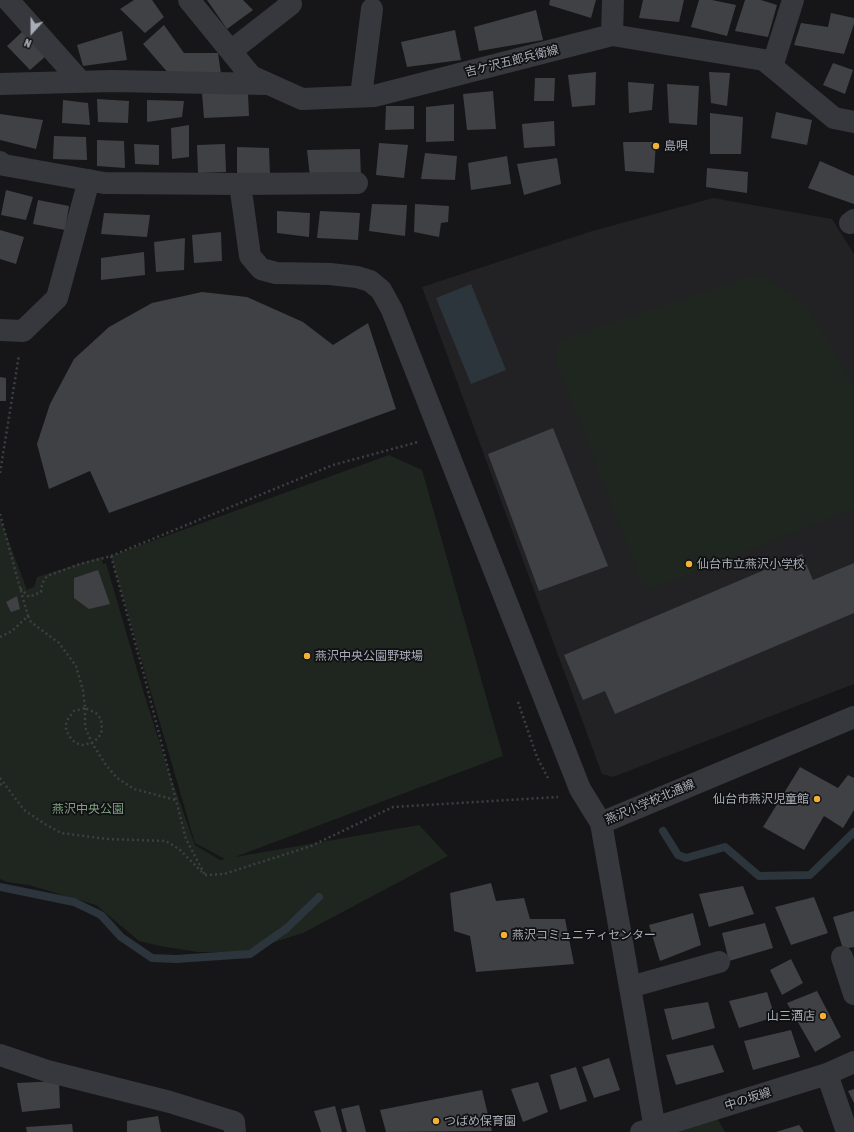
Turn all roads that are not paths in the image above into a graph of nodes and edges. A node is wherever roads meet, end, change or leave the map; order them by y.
1 (8, 0) edge
2 (189, 0) edge
3 (614, 0) edge
4 (793, 0) edge
5 (291, 4) dead end
6 (372, 9) dead end
7 (612, 35) junction
8 (231, 51) junction
9 (772, 67) junction
10 (81, 82) junction
11 (0, 84) edge
12 (267, 84) junction
13 (361, 96) junction
14 (854, 122) edge
15 (0, 162) edge
16 (89, 180) junction
17 (357, 183) dead end
18 (240, 184) junction
19 (0, 330) edge
20 (854, 717) edge
21 (601, 823) junction
22 (842, 957) dead end
23 (719, 962) dead end
24 (630, 987) junction
25 (854, 994) edge
26 (0, 1054) edge
27 (854, 1062) edge
28 (827, 1074) junction
29 (648, 1130) edge
30 (235, 1132) edge
31 (848, 1132) edge

1 - 10 street
2 - 8 street, 吉ケ沢五郎兵衛線
3 - 7 street
4 - 9 street
5 - 8 street
6 - 13 street
7 - 9 street, 吉ケ沢五郎兵衛線
7 - 13 street, 吉ケ沢五郎兵衛線
8 - 12 street, 吉ケ沢五郎兵衛線
9 - 14 street, 吉ケ沢五郎兵衛線
10 - 11 street
10 - 12 street
12 - 13 street, 吉ケ沢五郎兵衛線
15 - 16 street
16 - 18 street
16 - 19 street
17 - 18 street
18 - 21 street
20 - 21 street, 燕沢小学校北通線
21 - 24 street, 燕沢小学校北通線
22 - 25 street
23 - 24 street
24 - 29 street, 燕沢小学校北通線
26 - 30 street
27 - 28 street, 中の坂線
28 - 29 street, 中の坂線
28 - 31 street

